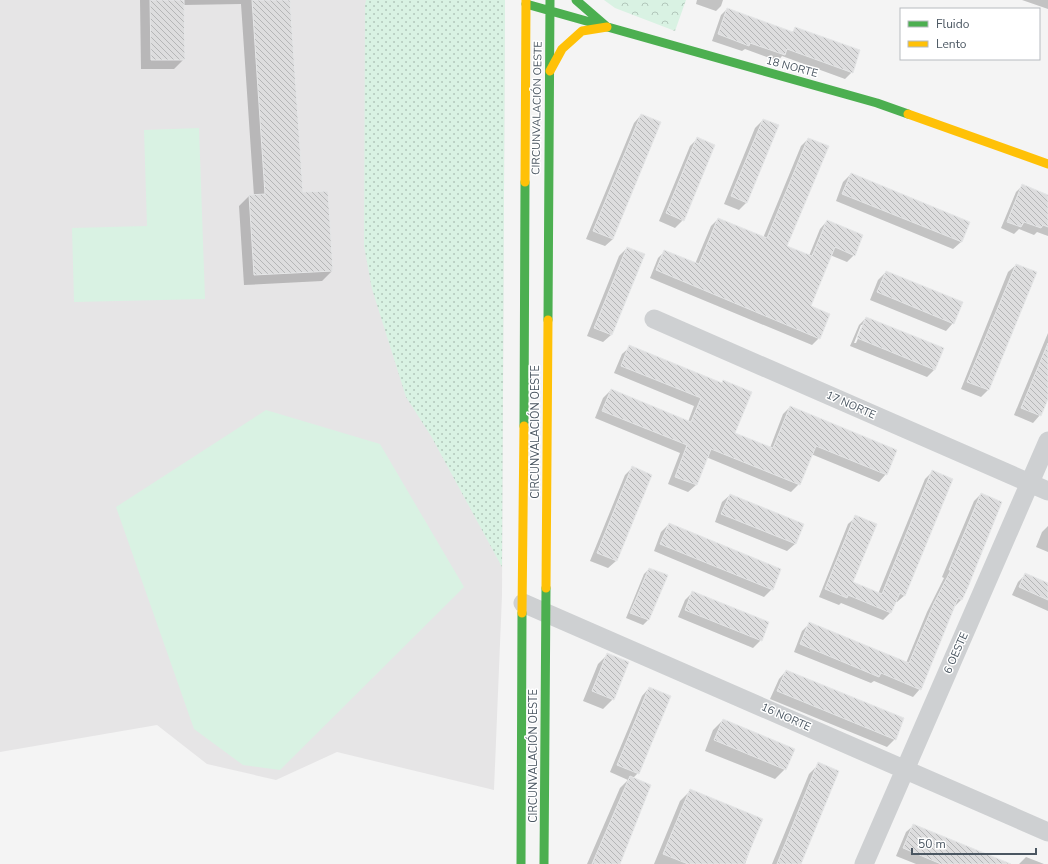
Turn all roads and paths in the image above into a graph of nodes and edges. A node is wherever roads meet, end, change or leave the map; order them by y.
1 (550, 0) edge
2 (576, 0) edge
3 (526, 2) edge
4 (550, 10) junction
5 (607, 27) junction
6 (549, 72) junction
7 (1048, 164) edge
8 (654, 319) dead end
9 (1048, 441) edge
10 (1030, 483) junction
11 (1048, 491) edge
12 (523, 603) junction
13 (545, 612) junction
14 (905, 770) junction
15 (1048, 832) edge
16 (521, 864) edge
17 (544, 864) edge
18 (864, 864) edge

1 - 4 main road, CIRCUNVALACIÓN OESTE
2 - 5 main road
3 - 4 main road, 18 NORTE
3 - 12 main road, CIRCUNVALACIÓN OESTE
4 - 5 main road, 18 NORTE
4 - 6 main road, CIRCUNVALACIÓN OESTE
5 - 6 main road
5 - 7 main road, 18 NORTE
6 - 13 main road, CIRCUNVALACIÓN OESTE
8 - 10 street, 17 NORTE
9 - 10 street, 6 OESTE
10 - 11 street, 17 NORTE
10 - 14 street, 6 OESTE
12 - 13 street, 16 NORTE
12 - 16 main road, CIRCUNVALACIÓN OESTE
13 - 14 street, 16 NORTE
13 - 17 main road, CIRCUNVALACIÓN OESTE
14 - 15 street, 16 NORTE
14 - 18 street, 6 OESTE

